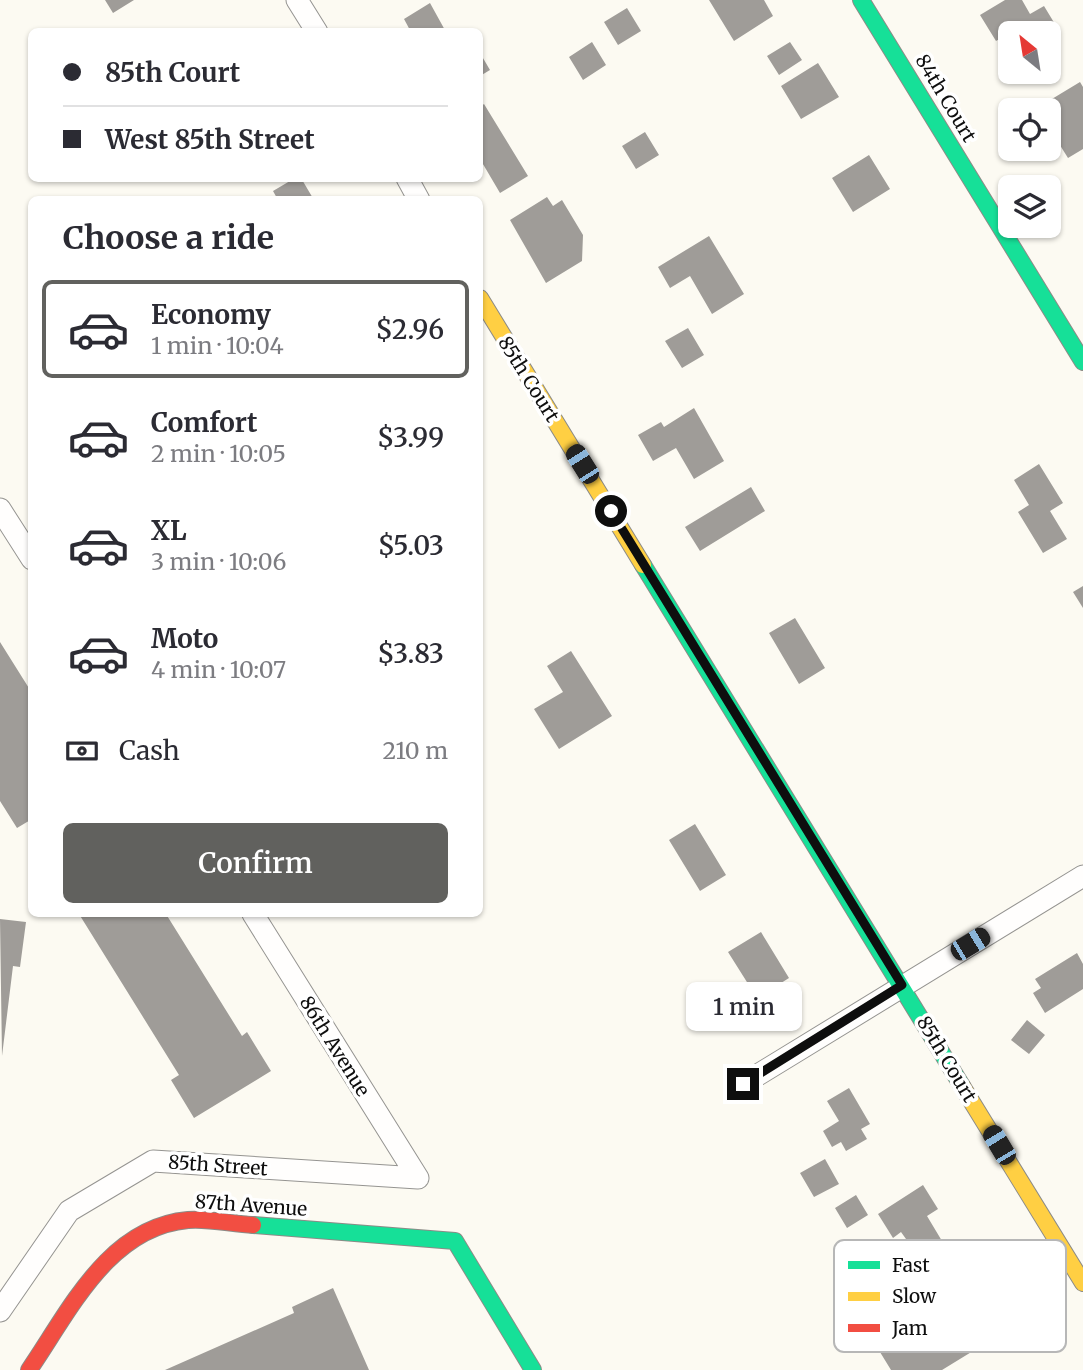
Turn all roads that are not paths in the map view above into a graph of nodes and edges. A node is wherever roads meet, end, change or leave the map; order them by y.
1 (297, 0) edge
2 (862, 0) edge
3 (314, 28) edge
4 (483, 303) edge
5 (1083, 362) edge
6 (0, 509) edge
7 (28, 553) edge
8 (1083, 876) edge
9 (255, 917) edge
10 (902, 985) junction
11 (743, 1084) dead end
12 (418, 1178) joint
13 (1057, 1240) edge
14 (1066, 1255) edge
15 (1083, 1283) edge
16 (0, 1311) edge
17 (29, 1370) edge
18 (533, 1370) edge

1 - 3 street
2 - 5 street, 84th Court
4 - 10 street, 85th Court
6 - 7 street
8 - 10 street
9 - 12 street, 86th Avenue
10 - 11 street
10 - 13 street, 85th Court
12 - 16 street, 85th Street
14 - 15 street, 85th Court
17 - 18 street, 87th Avenue

